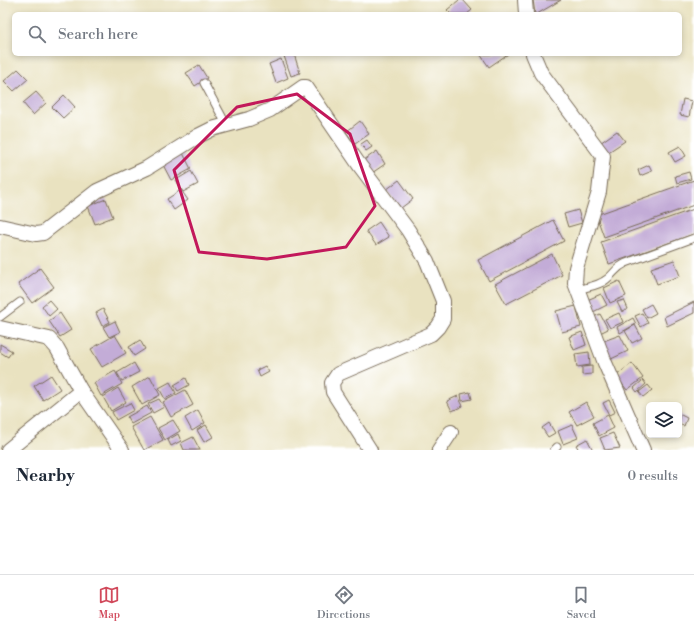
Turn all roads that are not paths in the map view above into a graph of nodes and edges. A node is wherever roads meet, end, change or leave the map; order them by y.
1 (526, 0) edge
2 (526, 12) edge
3 (534, 56) edge
4 (204, 83) dead end
5 (226, 124) junction
6 (0, 226) edge
7 (694, 238) edge
8 (578, 290) junction
9 (20, 302) dead end
10 (0, 317) edge
11 (0, 328) edge
12 (81, 391) junction
13 (451, 432) dead end
14 (8, 450) edge
15 (122, 450) edge
16 (370, 450) edge
17 (439, 450) edge
18 (644, 450) edge

1 - 2 street
3 - 8 street
4 - 5 lane
5 - 6 street
5 - 16 street
7 - 8 lane
8 - 18 street
9 - 10 lane
11 - 12 street
12 - 14 street
12 - 15 street
13 - 17 street

